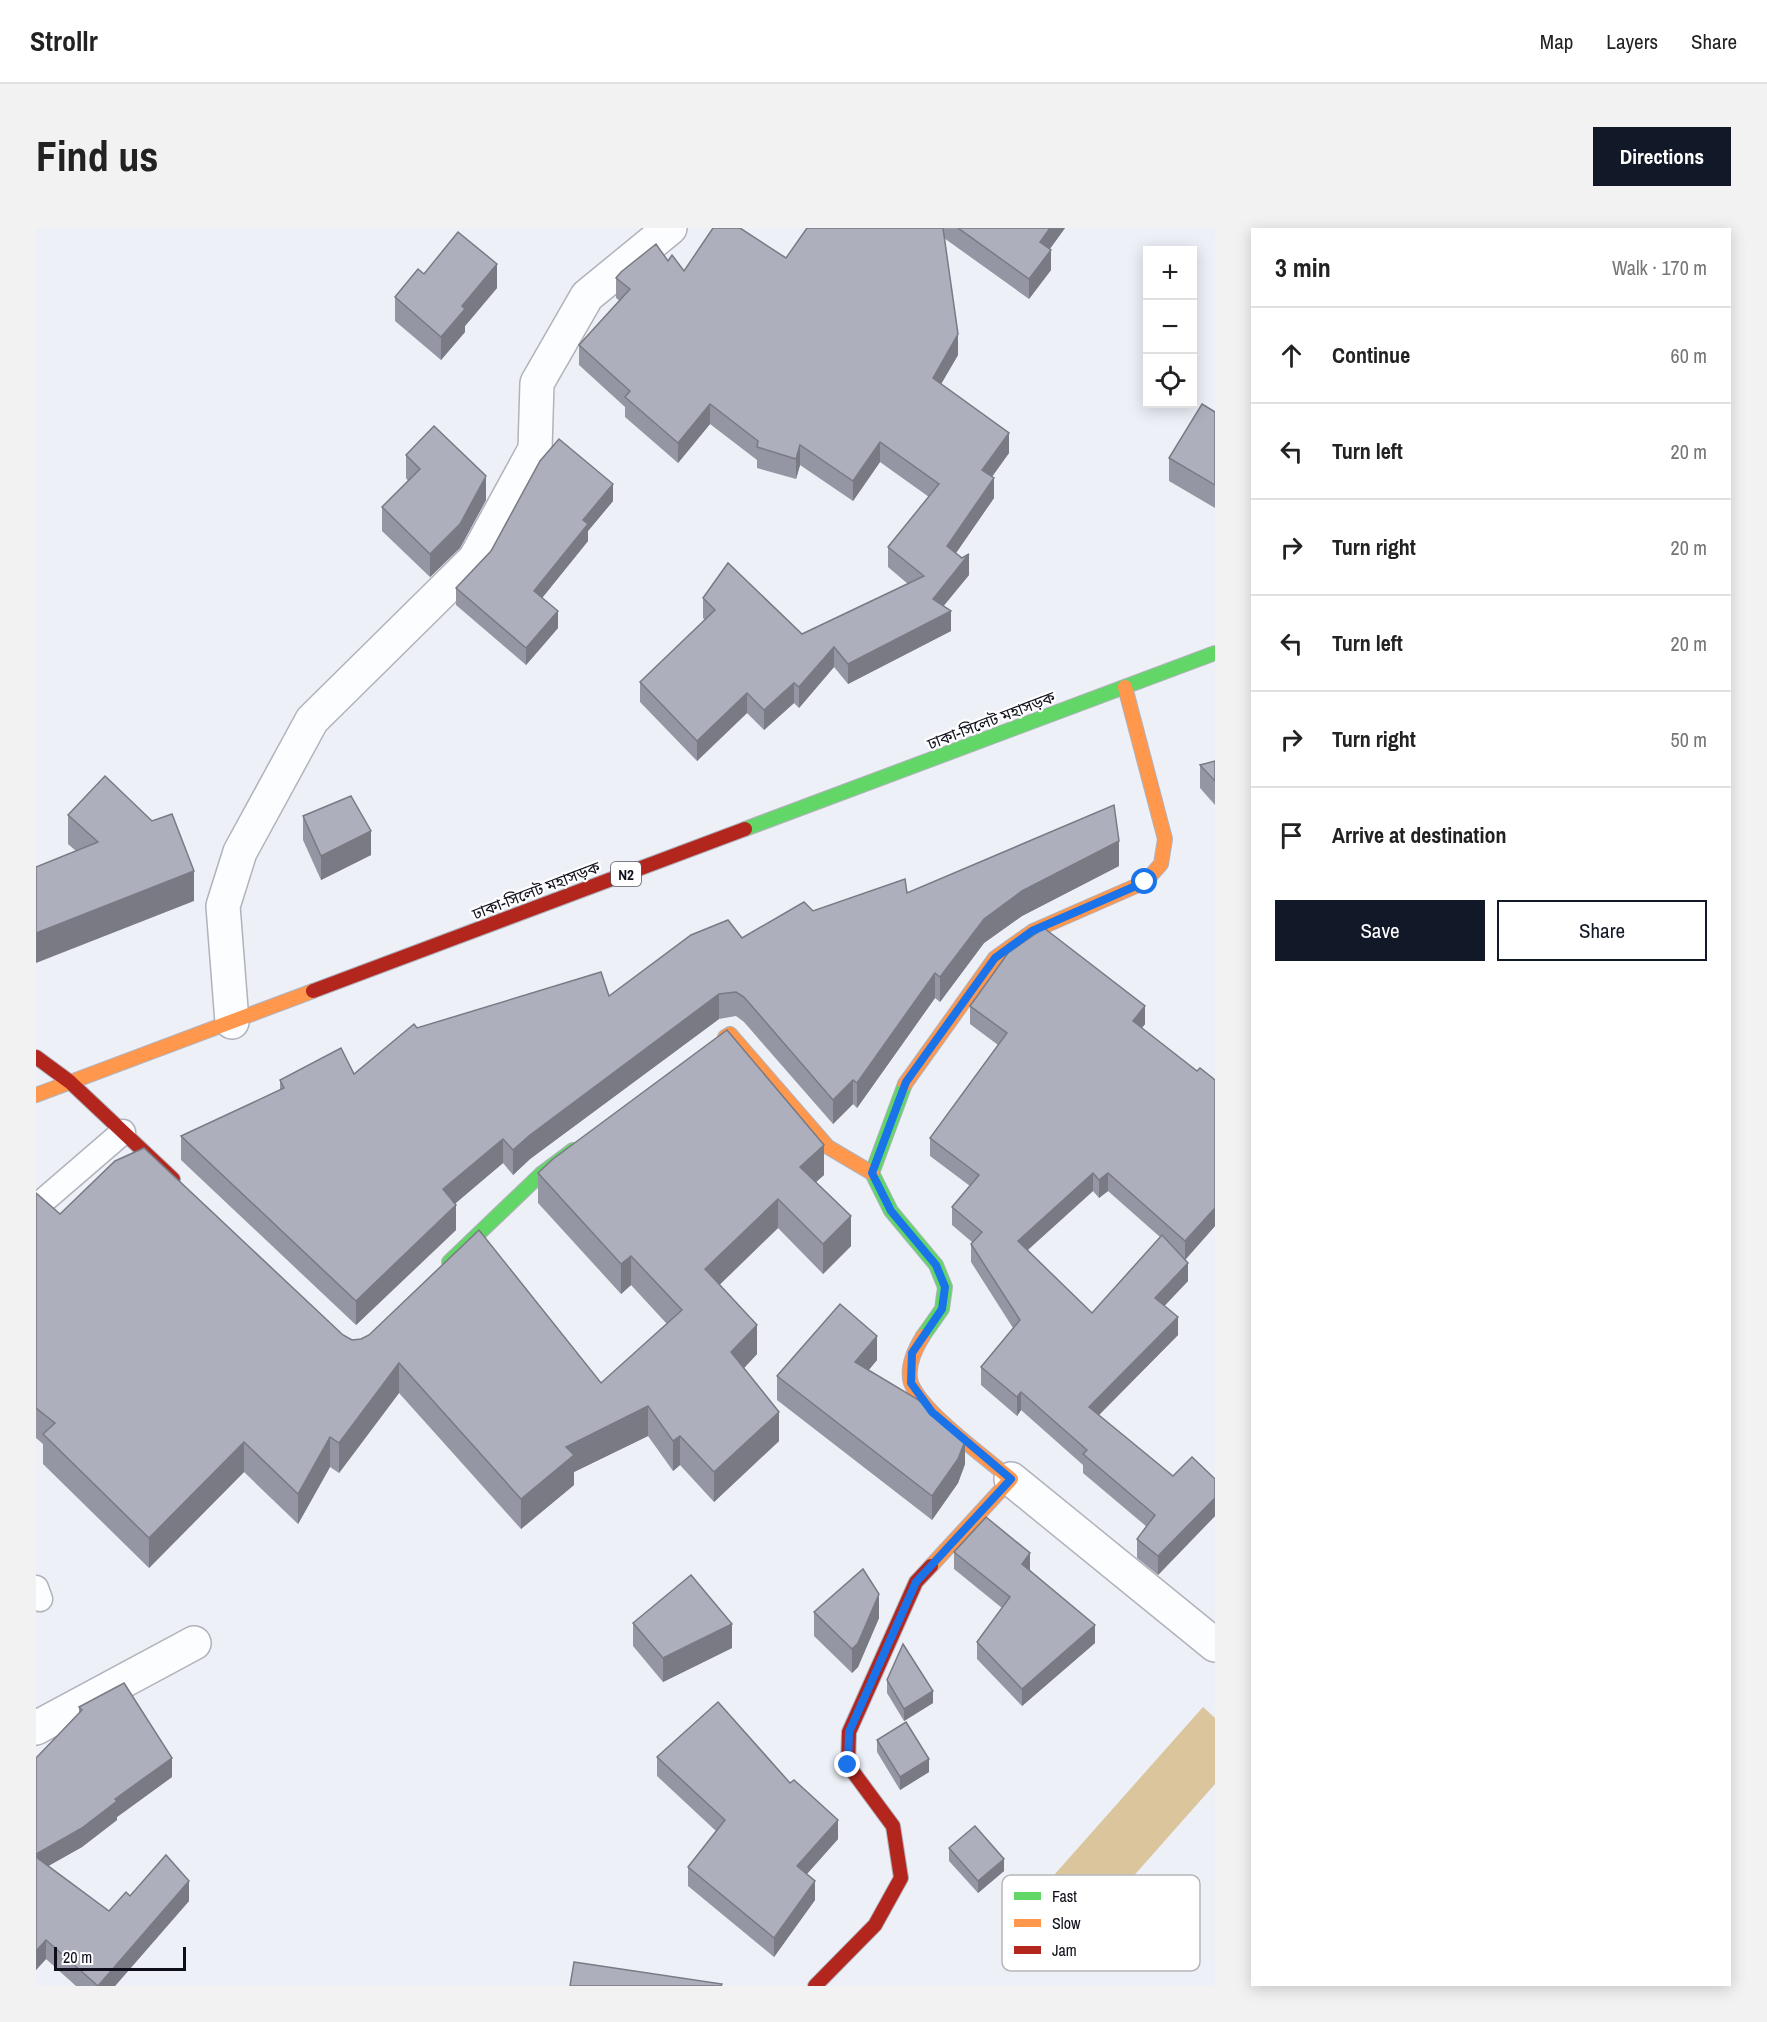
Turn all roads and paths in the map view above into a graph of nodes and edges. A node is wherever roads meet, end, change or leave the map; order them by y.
1 (670, 228) edge
2 (1215, 653) edge
3 (1125, 687) junction
4 (232, 1022) junction
5 (711, 1047) edge
6 (36, 1057) edge
7 (70, 1082) junction
8 (36, 1095) edge
9 (123, 1132) junction
10 (589, 1138) edge
11 (872, 1173) junction
12 (183, 1189) edge
13 (36, 1207) edge
14 (440, 1270) edge
15 (1011, 1479) junction
16 (194, 1643) dead end
17 (1215, 1645) edge
18 (36, 1728) edge
19 (815, 1986) edge

1 - 4 street
2 - 3 main road, ঢাকা-সিলেট মহাসড়ক / N2
3 - 4 main road, ঢাকা-সিলেট মহাসড়ক / N2
3 - 11 main road
4 - 7 main road, ঢাকা-সিলেট মহাসড়ক / N2
5 - 11 main road
6 - 7 main road
7 - 8 main road, ঢাকা-সিলেট মহাসড়ক / N2
7 - 9 main road
9 - 12 main road
9 - 13 lane
10 - 14 main road
11 - 15 main road
15 - 17 street
15 - 19 main road
16 - 18 street

